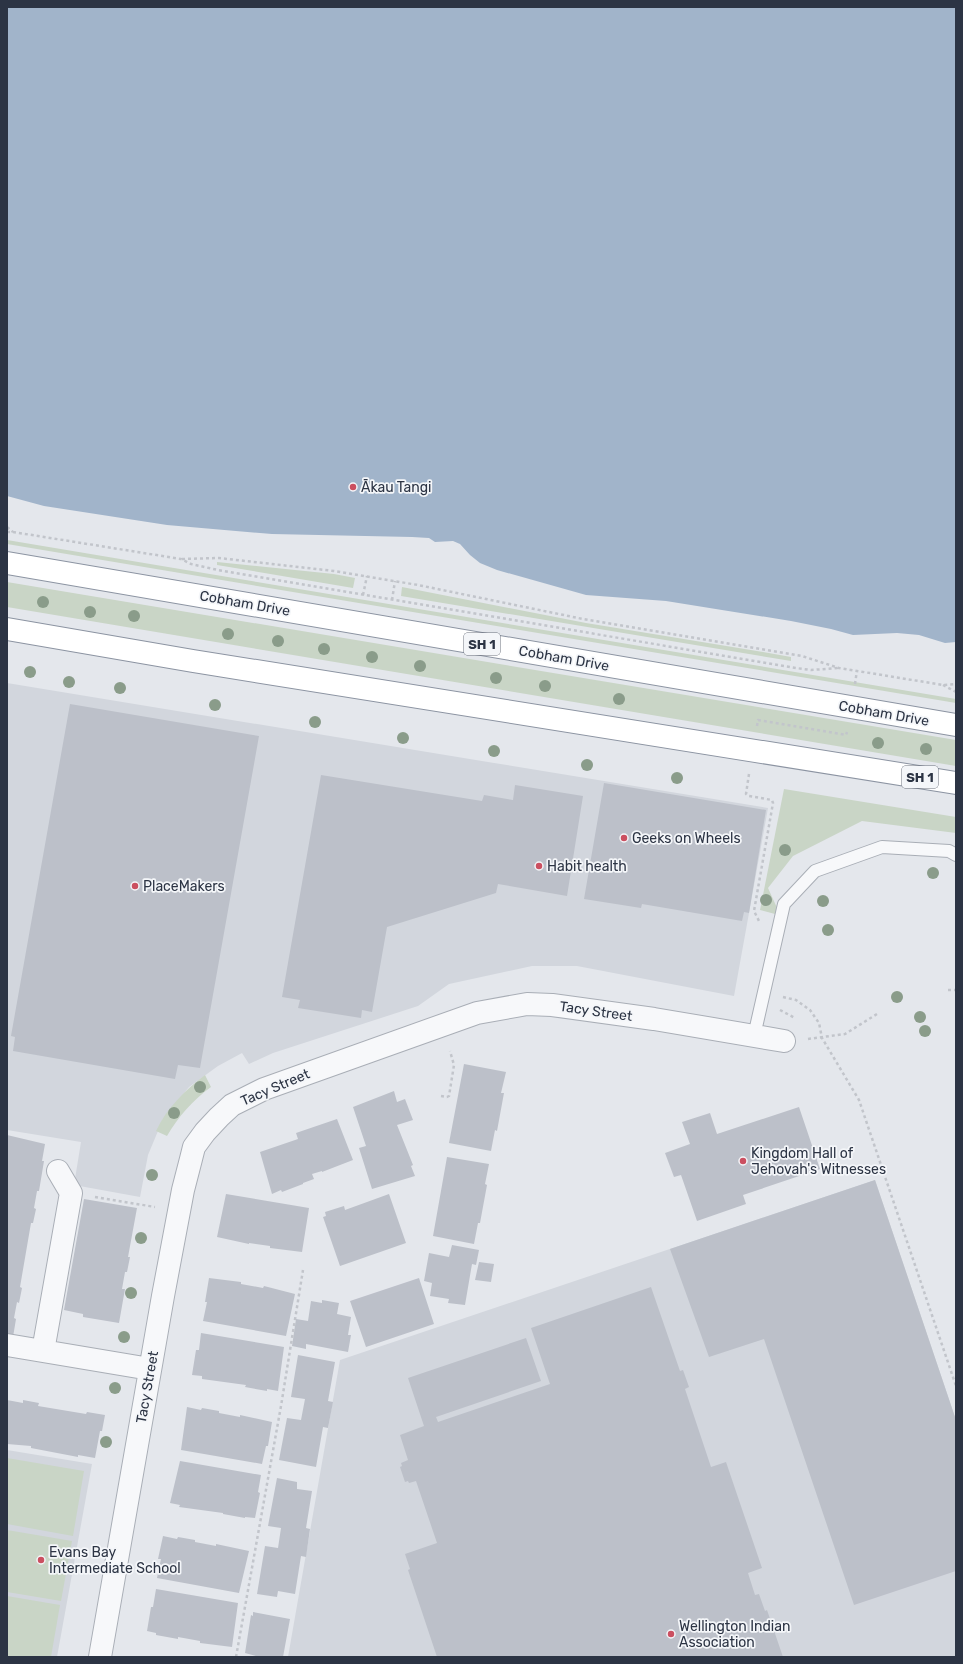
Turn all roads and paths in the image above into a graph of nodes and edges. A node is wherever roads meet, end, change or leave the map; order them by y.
1 (7, 528) edge
2 (7, 532) edge
3 (13, 532) junction
4 (181, 559) junction
5 (7, 563) edge
6 (367, 576) junction
7 (395, 582) junction
8 (363, 595) junction
9 (392, 600) junction
10 (7, 629) edge
11 (839, 668) junction
12 (943, 684) junction
13 (956, 684) edge
14 (956, 692) edge
15 (758, 720) dead end
16 (956, 725) edge
17 (846, 735) dead end
18 (749, 776) dead end
19 (956, 783) edge
20 (956, 855) edge
21 (754, 911) dead end
22 (948, 990) dead end
23 (956, 990) edge
24 (763, 998) junction
25 (877, 1014) dead end
26 (754, 1036) junction
27 (822, 1038) junction
28 (814, 1039) dead end
29 (784, 1041) dead end
30 (450, 1052) dead end
31 (441, 1096) dead end
32 (58, 1171) dead end
33 (70, 1192) junction
34 (156, 1207) dead end
35 (303, 1270) dead end
36 (7, 1345) edge
37 (42, 1351) junction
38 (150, 1369) junction
39 (956, 1386) edge
40 (100, 1657) edge
41 (236, 1657) edge

1 - 3 path
2 - 3 path
3 - 4 path
4 - 6 path
4 - 8 path
5 - 16 highway, Cobham Drive / SH 1
6 - 7 path
6 - 8 path
7 - 9 path
7 - 11 path
8 - 9 path
9 - 11 path
10 - 19 highway, SH 1
11 - 12 path
12 - 13 path
12 - 14 path
15 - 17 path
18 - 21 path
20 - 24 lane
22 - 23 path
24 - 26 lane
24 - 27 path
25 - 27 path
26 - 29 street, Tacy Street
26 - 38 street, Tacy Street
27 - 28 path
27 - 39 path
30 - 31 path
32 - 33 street
33 - 34 path
33 - 37 street
35 - 41 path
36 - 37 street
37 - 38 street
38 - 40 street, Tacy Street

